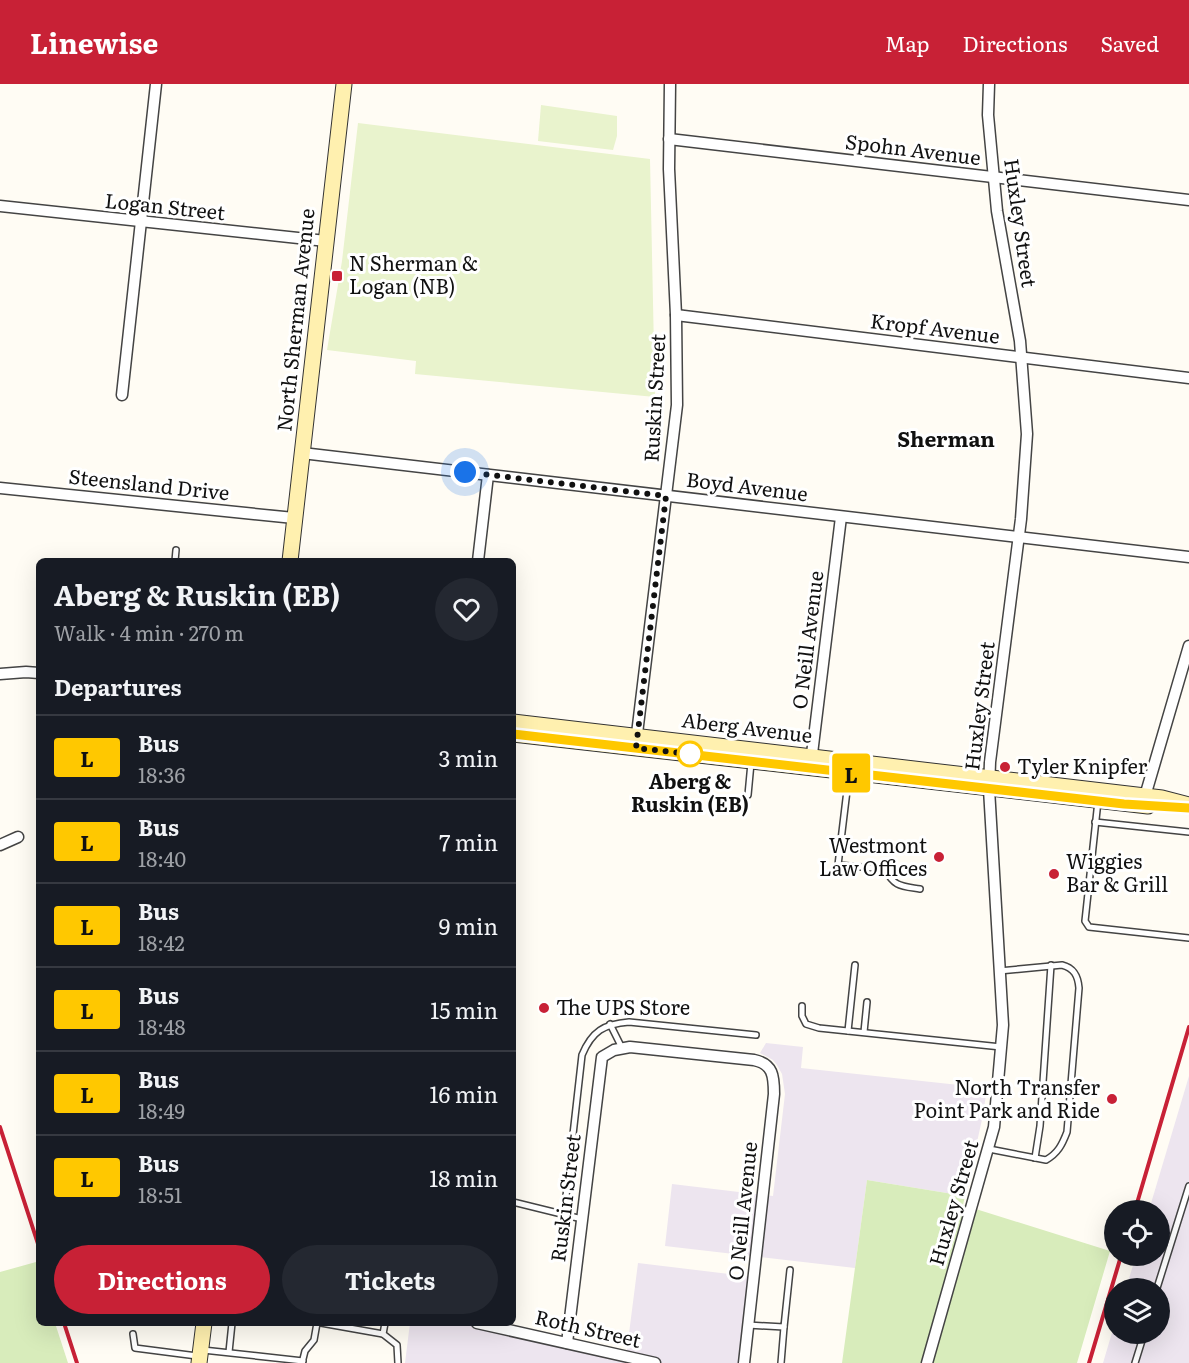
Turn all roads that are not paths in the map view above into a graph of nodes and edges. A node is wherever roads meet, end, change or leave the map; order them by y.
1 (156, 84) edge
2 (344, 84) edge
3 (670, 84) edge
4 (989, 84) edge
5 (669, 139) junction
6 (994, 177) junction
7 (1189, 200) edge
8 (0, 206) edge
9 (141, 222) junction
10 (326, 242) junction
11 (676, 315) junction
12 (1022, 358) junction
13 (1189, 378) edge
14 (122, 394) dead end
15 (302, 453) junction
16 (488, 475) junction
17 (0, 488) edge
18 (666, 496) junction
19 (841, 517) junction
20 (294, 518) junction
21 (1019, 537) junction
22 (176, 550) dead end
23 (1189, 557) edge
24 (175, 558) edge
25 (290, 558) edge
26 (478, 558) edge
27 (1189, 646) edge
28 (36, 673) edge
29 (0, 674) edge
30 (516, 722) edge
31 (516, 734) edge
32 (636, 742) junction
33 (752, 756) junction
34 (811, 762) junction
35 (850, 772) junction
36 (989, 783) junction
37 (748, 795) dead end
38 (1098, 796) junction
39 (1143, 801) junction
40 (1189, 806) edge
41 (1095, 822) junction
42 (1189, 832) edge
43 (18, 837) dead end
44 (0, 845) edge
45 (920, 889) dead end
46 (1189, 938) edge
47 (855, 965) dead end
48 (1051, 965) junction
49 (999, 971) junction
50 (867, 1002) dead end
51 (802, 1006) dead end
52 (610, 1024) junction
53 (848, 1031) junction
54 (864, 1032) junction
55 (756, 1035) dead end
56 (1001, 1047) junction
57 (622, 1048) junction
58 (988, 1149) junction
59 (1035, 1158) junction
60 (1189, 1186) edge
61 (516, 1203) edge
62 (564, 1214) junction
63 (582, 1219) junction
64 (790, 1270) dead end
65 (1160, 1278) edge
66 (748, 1324) junction
67 (204, 1326) edge
68 (232, 1326) edge
69 (318, 1326) edge
70 (336, 1326) edge
71 (384, 1326) edge
72 (490, 1326) edge
73 (784, 1327) junction
74 (134, 1334) dead end
75 (383, 1334) junction
76 (567, 1343) junction
77 (1141, 1344) edge
78 (229, 1352) junction
79 (200, 1356) edge
80 (302, 1362) edge
81 (398, 1363) edge
82 (655, 1363) edge
83 (744, 1363) edge
84 (781, 1363) edge
85 (927, 1363) edge
86 (1135, 1363) edge

1 - 9 street
2 - 10 street, North Sherman Avenue
3 - 5 street, Ruskin Street
4 - 6 street, Huxley Street
5 - 6 street, Spohn Avenue
5 - 11 street, Ruskin Street
6 - 7 street, Spohn Avenue
6 - 12 street, Huxley Street
8 - 9 street, Logan Street
9 - 10 street, Logan Street
9 - 14 street
10 - 15 street, North Sherman Avenue
11 - 12 street, Kropf Avenue
11 - 18 street, Ruskin Street
12 - 13 street, Kropf Avenue
12 - 21 street, Huxley Street
15 - 16 street, Boyd Avenue
15 - 20 street, North Sherman Avenue
16 - 18 street, Boyd Avenue
16 - 26 street
17 - 20 street, Steensland Drive
18 - 19 street, Boyd Avenue
18 - 32 street, Ruskin Street
19 - 21 street, Boyd Avenue
19 - 34 street, O Neill Avenue
20 - 25 street, North Sherman Avenue
21 - 23 street, Boyd Avenue
21 - 36 street, Huxley Street
22 - 24 lane
27 - 39 street
28 - 29 street
30 - 32 street, Aberg Avenue
31 - 32 street, Aberg Avenue
32 - 33 street, Aberg Avenue
33 - 34 street, Aberg Avenue
33 - 37 lane
34 - 35 street, Aberg Avenue
34 - 36 street, Aberg Avenue
35 - 36 street, Aberg Avenue
35 - 45 lane
36 - 38 street, Aberg Avenue
36 - 49 street, Huxley Street
38 - 39 street, Aberg Avenue
38 - 41 lane
39 - 40 street, Aberg Avenue
41 - 42 lane
41 - 46 lane
43 - 44 street
47 - 53 lane
48 - 49 lane
48 - 59 lane
48 - 59 lane
49 - 56 street, Huxley Street
50 - 54 lane
51 - 53 lane
52 - 55 lane
52 - 57 lane
52 - 62 lane
53 - 54 lane
54 - 56 lane
56 - 58 street, Huxley Street
57 - 63 street, Ruskin Street
57 - 66 street, O Neill Avenue
58 - 59 lane
58 - 85 street, Huxley Street
60 - 65 lane
61 - 62 lane
62 - 63 lane
63 - 76 street, Ruskin Street
64 - 73 lane
66 - 73 lane
66 - 83 street, O Neill Avenue
67 - 79 street
68 - 78 lane
69 - 80 lane
70 - 75 lane
71 - 75 lane
72 - 76 street, Roth Street
73 - 84 lane
74 - 79 lane
75 - 81 lane
76 - 82 street, Roth Street
77 - 86 lane
78 - 79 lane
78 - 80 lane

